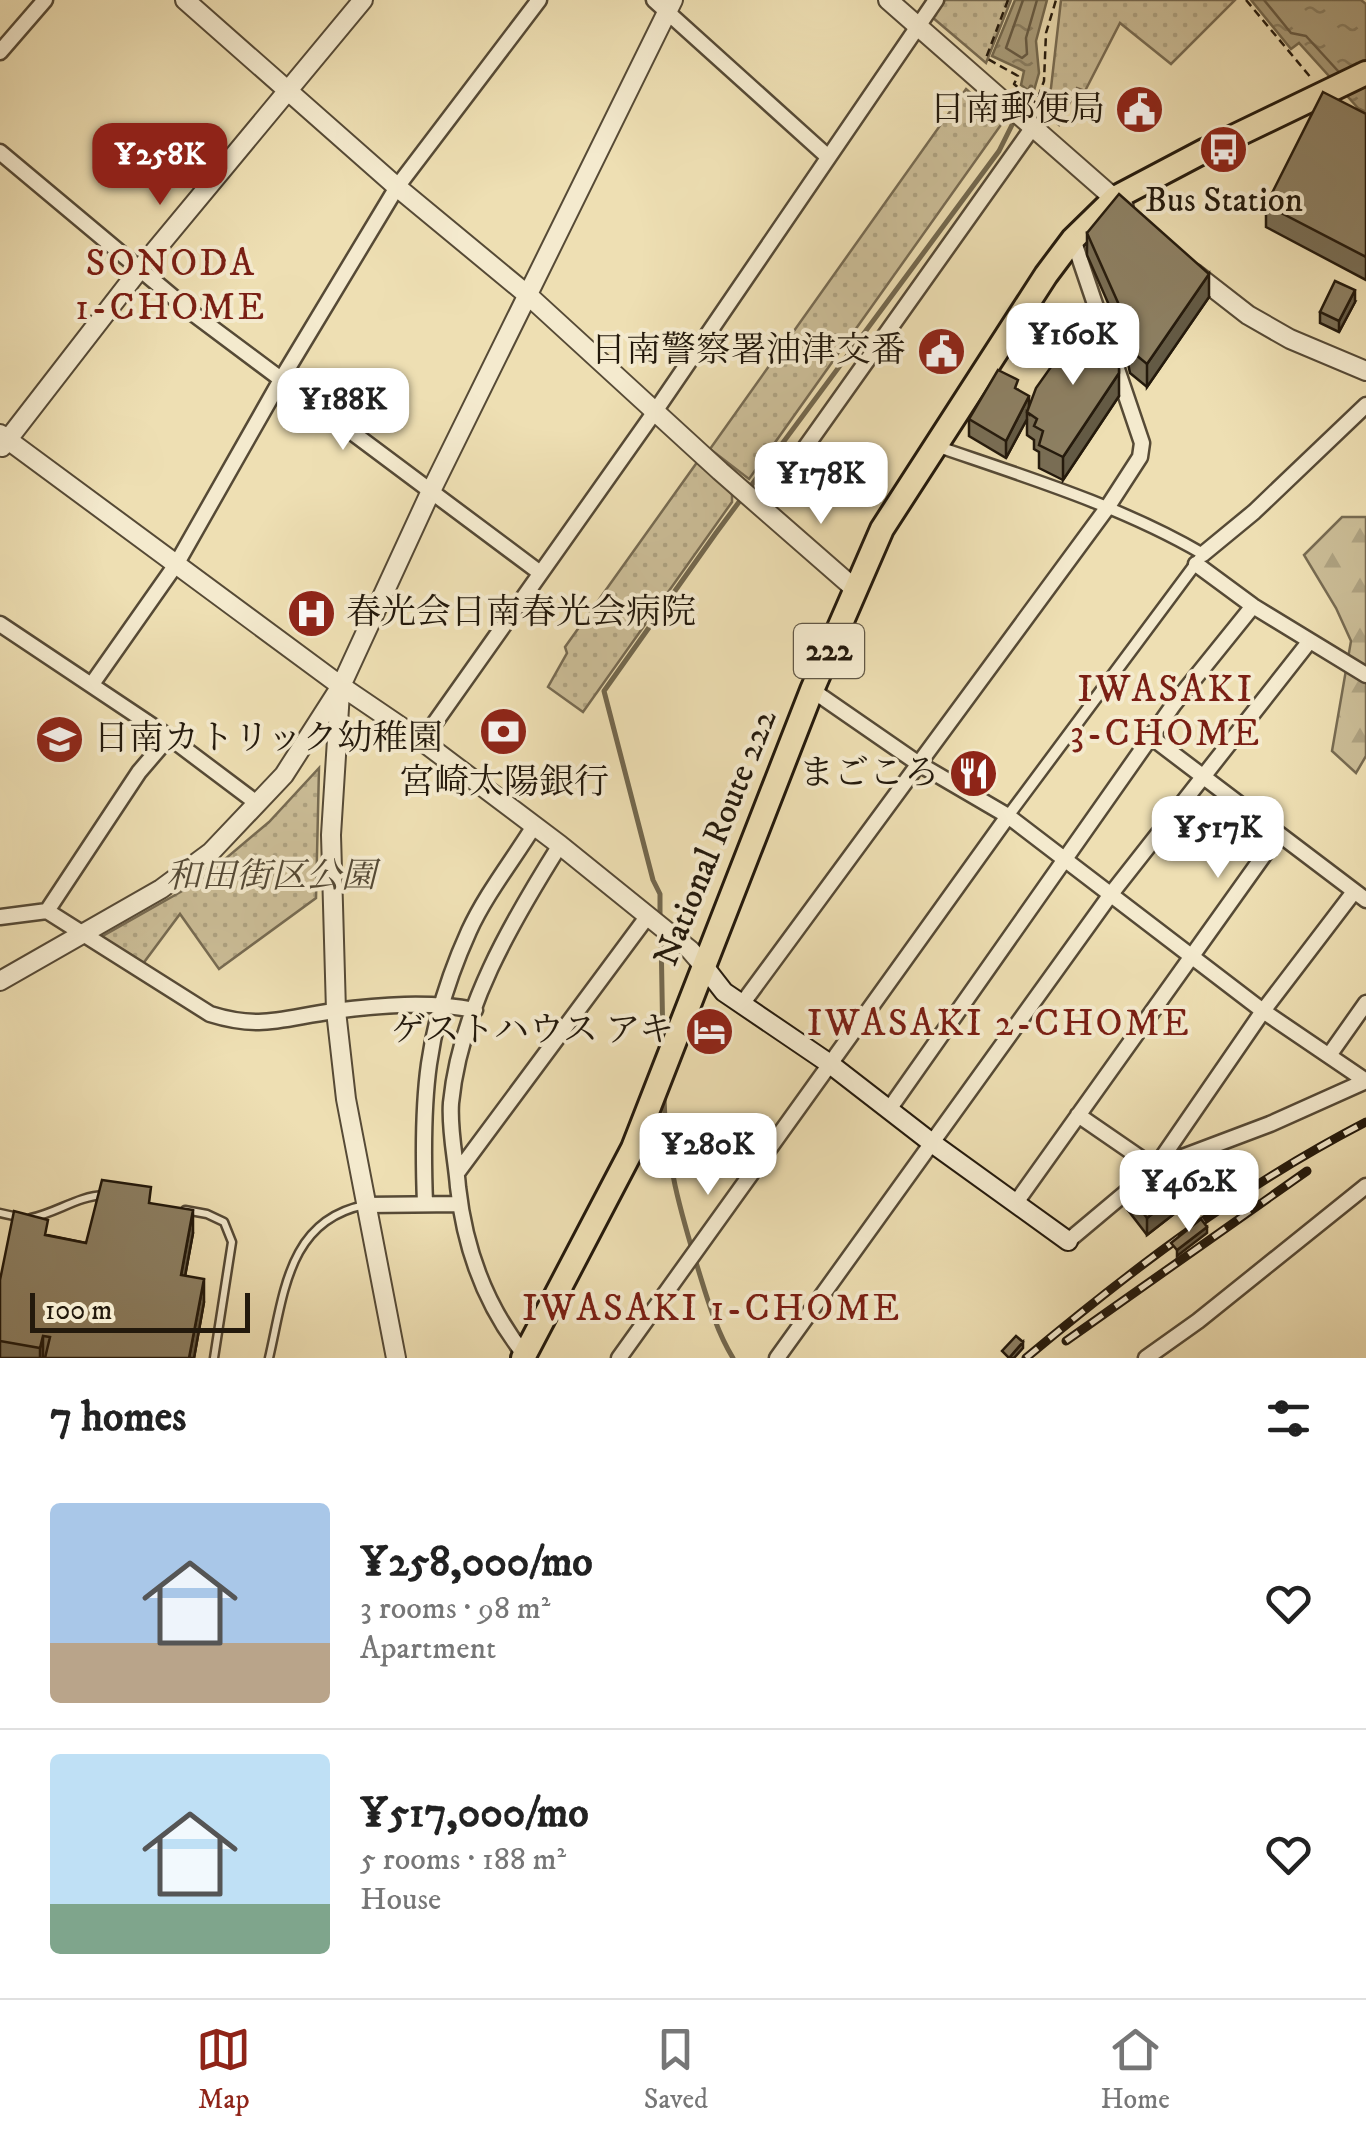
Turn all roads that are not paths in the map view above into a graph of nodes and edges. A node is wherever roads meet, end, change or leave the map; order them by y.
1 (45, 0) edge
2 (185, 0) edge
3 (363, 0) edge
4 (538, 0) edge
5 (888, 0) edge
6 (936, 0) edge
7 (665, 4) edge
8 (917, 25) junction
9 (0, 52) edge
10 (1366, 73) edge
11 (287, 91) junction
12 (1030, 124) junction
13 (0, 152) edge
14 (827, 156) junction
15 (396, 187) junction
16 (1115, 198) junction
17 (1141, 223) edge
18 (1073, 239) junction
19 (1180, 260) edge
20 (139, 270) junction
21 (530, 296) junction
22 (1366, 371) edge
23 (282, 378) junction
24 (1366, 405) edge
25 (656, 410) junction
26 (2, 441) edge
27 (936, 446) junction
28 (430, 494) junction
29 (759, 503) junction
30 (1107, 508) junction
31 (1199, 559) junction
32 (177, 563) junction
33 (539, 572) junction
34 (855, 589) junction
35 (1253, 606) junction
36 (0, 624) edge
37 (1309, 642) junction
38 (1366, 675) edge
39 (92, 684) junction
40 (341, 686) junction
41 (812, 690) junction
42 (169, 737) junction
43 (1151, 737) junction
44 (422, 742) junction
45 (919, 764) junction
46 (1204, 776) junction
47 (258, 804) junction
48 (1008, 816) junction
49 (534, 826) junction
50 (1279, 834) junction
51 (560, 845) junction
52 (1064, 860) junction
53 (1111, 894) junction
54 (1360, 897) edge
55 (47, 911) junction
56 (0, 917) edge
57 (647, 917) junction
58 (83, 934) junction
59 (1192, 954) junction
60 (703, 965) junction
61 (0, 981) edge
62 (440, 1003) junction
63 (1366, 1003) edge
64 (742, 1004) junction
65 (336, 1010) junction
66 (475, 1010) junction
67 (1264, 1011) junction
68 (1330, 1054) junction
69 (830, 1064) junction
70 (1366, 1081) edge
71 (890, 1108) junction
72 (1078, 1115) junction
73 (932, 1143) junction
74 (1155, 1168) junction
75 (457, 1174) junction
76 (1366, 1186) edge
77 (119, 1198) edge
78 (425, 1203) junction
79 (460, 1204) junction
80 (1016, 1204) junction
81 (366, 1205) junction
82 (172, 1208) edge
83 (0, 1214) edge
84 (1068, 1240) joint
85 (524, 1356) edge
86 (621, 1357) edge
87 (214, 1358) edge
88 (269, 1358) edge
89 (396, 1358) edge
90 (778, 1358) edge
91 (1146, 1358) edge

1 - 9 street
2 - 11 street
3 - 11 street
4 - 15 street
5 - 8 street
6 - 8 street
7 - 14 street
7 - 21 street
8 - 12 street
8 - 14 street
10 - 16 highway, National Route 222 / 222
11 - 15 street
11 - 20 street
12 - 16 street
12 - 29 street
13 - 20 street
14 - 25 street
15 - 21 street
15 - 23 street
16 - 17 street
16 - 18 highway, National Route 222 / 222
18 - 27 highway, National Route 222 / 222
18 - 30 street
19 - 22 street
20 - 23 street
20 - 26 street
21 - 25 street
21 - 28 street
23 - 28 street
23 - 32 street
24 - 31 street
25 - 29 street
25 - 33 street
26 - 32 street
27 - 30 street
27 - 34 highway, National Route 222 / 222
28 - 33 street
28 - 40 street
29 - 34 street
30 - 31 street
30 - 45 street
31 - 35 street
31 - 48 street
32 - 39 street
32 - 40 street
33 - 44 street
34 - 41 highway, National Route 222 / 222
35 - 37 street
35 - 43 street
36 - 39 street
37 - 38 street
37 - 46 street
39 - 42 street
40 - 44 street
40 - 47 street
40 - 65 street
41 - 45 street
41 - 60 highway, National Route 222 / 222
42 - 47 street
42 - 55 street
43 - 46 street
43 - 52 street
44 - 49 street
45 - 48 street
45 - 64 street
46 - 50 street
46 - 53 street
47 - 58 street
48 - 52 street
48 - 69 street
49 - 51 street
49 - 62 street
50 - 54 street
50 - 59 street
51 - 57 street
51 - 66 street
52 - 53 street
52 - 71 street
53 - 59 street
53 - 73 street
54 - 67 street
55 - 56 street
55 - 58 street
57 - 60 street
57 - 75 street
58 - 61 street
58 - 65 street
59 - 67 street
59 - 72 street
60 - 64 street
60 - 85 highway, National Route 222 / 222
62 - 65 street
62 - 66 street
62 - 78 street
63 - 68 street
64 - 69 street
65 - 81 street
66 - 75 street
67 - 68 street
67 - 74 street
68 - 70 street
69 - 71 street
69 - 86 street
70 - 74 street
71 - 73 street
72 - 74 street
72 - 80 street
73 - 80 street
73 - 90 street
74 - 84 street
75 - 79 street
76 - 91 street
77 - 83 lane
78 - 79 street
78 - 81 street
79 - 85 street
80 - 84 street
81 - 88 lane
81 - 89 street
82 - 87 lane

